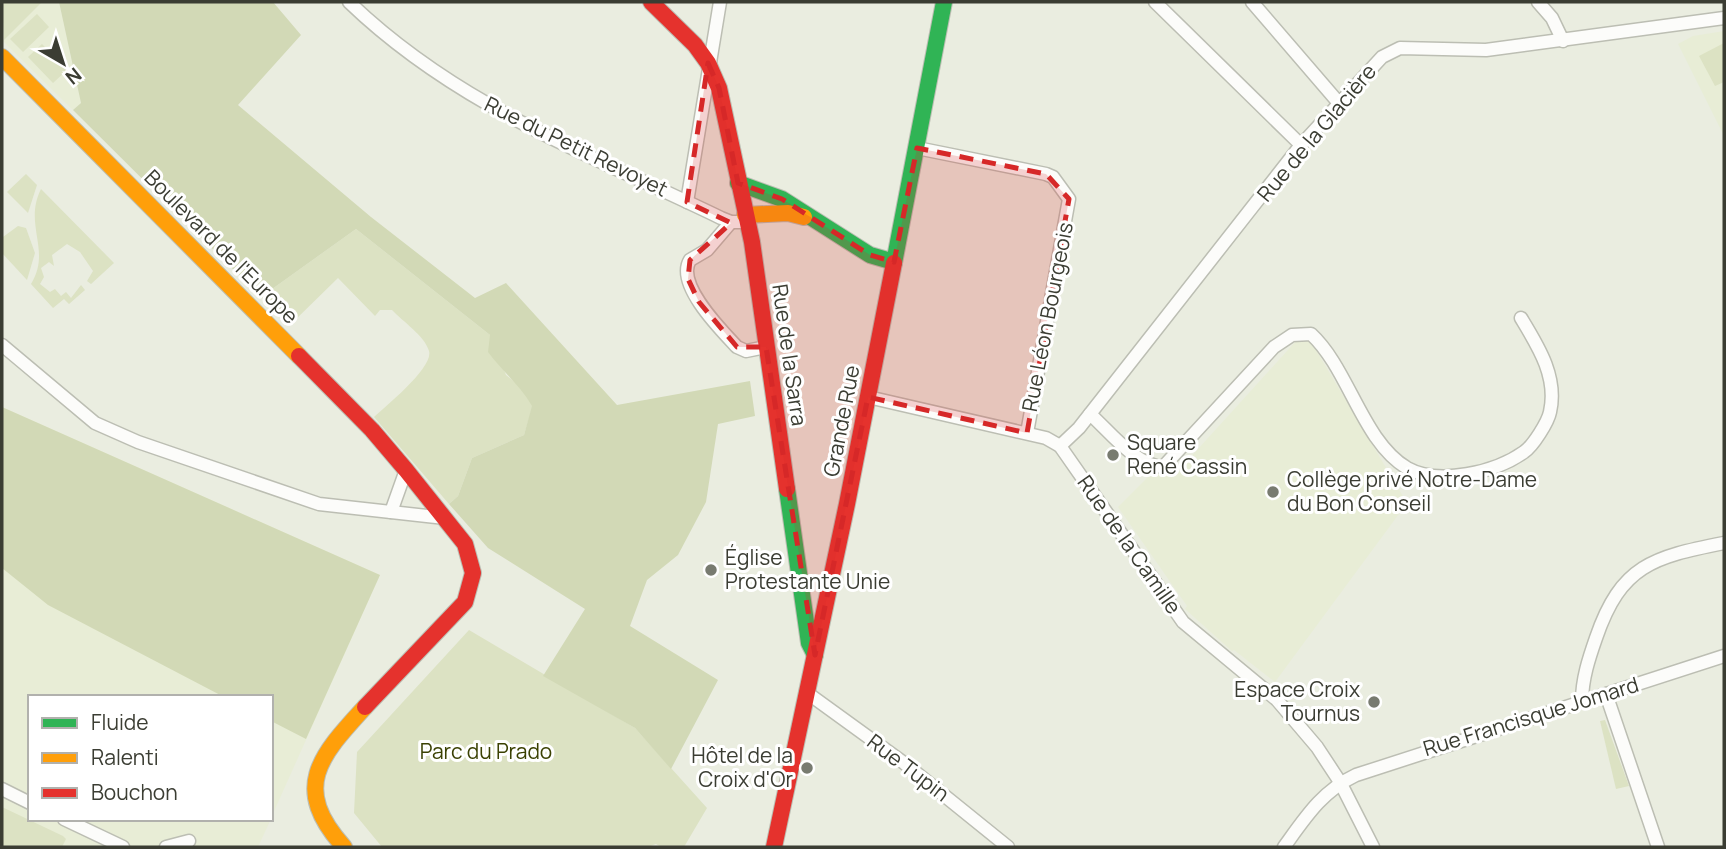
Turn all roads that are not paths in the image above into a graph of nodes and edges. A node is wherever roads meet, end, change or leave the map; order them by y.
1 (349, 2) edge
2 (651, 2) edge
3 (720, 2) edge
4 (944, 2) edge
5 (1156, 2) edge
6 (1252, 2) edge
7 (1538, 2) edge
8 (1724, 18) edge
9 (1563, 41) junction
10 (2, 57) edge
11 (708, 63) junction
12 (1338, 102) junction
13 (1301, 145) junction
14 (918, 148) junction
15 (738, 183) junction
16 (687, 202) junction
17 (741, 220) junction
18 (814, 220) junction
19 (894, 262) junction
20 (1521, 318) dead end
21 (2, 345) edge
22 (766, 347) junction
23 (868, 397) junction
24 (1091, 413) junction
25 (1027, 433) junction
26 (1060, 446) junction
27 (407, 470) junction
28 (391, 512) junction
29 (445, 518) junction
30 (1724, 543) edge
31 (815, 655) junction
32 (1724, 656) edge
33 (806, 692) junction
34 (1606, 694) junction
35 (1582, 701) junction
36 (1340, 782) junction
37 (2, 789) edge
38 (28, 802) edge
39 (67, 821) edge
40 (189, 841) dead end
41 (123, 847) edge
42 (166, 847) edge
43 (344, 847) edge
44 (774, 847) edge
45 (1008, 847) edge
46 (1284, 847) edge
47 (1373, 847) edge
48 (1658, 847) edge

1 - 16 street, Rue du Petit Revoyet
2 - 11 street, Rue de la Sarra
3 - 11 street
4 - 14 street, Grande Rue
5 - 13 street
6 - 12 street
7 - 9 street
8 - 9 street, Rue de la Glacière
9 - 12 street, Rue de la Glacière
10 - 27 street, Boulevard de l'Europe
11 - 15 street, Rue de la Sarra
11 - 16 street
12 - 13 street, Rue de la Glacière
13 - 24 street, Rue de la Glacière
14 - 19 street, Grande Rue
14 - 25 street, Rue Léon Bourgeois
15 - 17 street, Rue de la Sarra
15 - 18 street
16 - 17 street, Rue du Petit Revoyet
17 - 18 street
17 - 22 street, Rue de la Sarra
17 - 22 street
18 - 19 street
19 - 23 street, Grande Rue
20 - 24 street
21 - 28 street
22 - 31 street, Rue de la Sarra
23 - 25 street
23 - 31 street, Grande Rue
24 - 26 street, Rue de la Glacière
25 - 26 street
26 - 36 street, Rue de la Camille
27 - 28 street
27 - 29 street, Boulevard de l'Europe
28 - 29 street
29 - 43 street, Boulevard de l'Europe
30 - 35 street
31 - 33 street, Grande Rue
32 - 34 street, Rue Francisque Jomard
33 - 44 street, Grande Rue
33 - 45 street, Rue Tupin
34 - 35 street, Rue Francisque Jomard
34 - 48 street
35 - 36 street, Rue Francisque Jomard
36 - 46 street
36 - 47 street, Rue de la Camille
37 - 38 street
39 - 41 street
40 - 42 street

